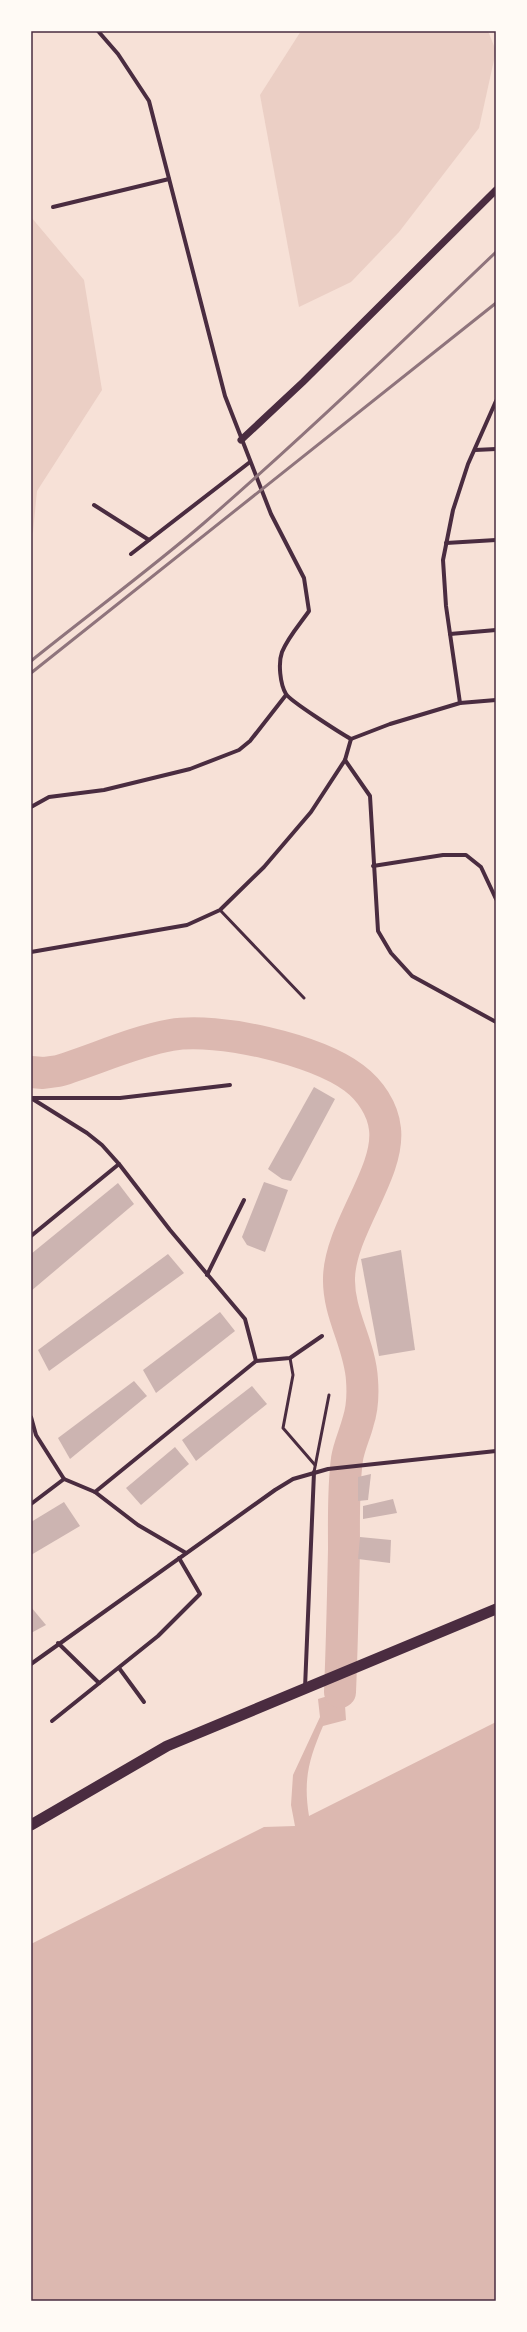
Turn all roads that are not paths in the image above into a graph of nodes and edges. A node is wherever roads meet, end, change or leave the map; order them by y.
1 (98, 31) edge
2 (169, 179) junction
3 (496, 190) edge
4 (53, 207) dead end
5 (496, 401) edge
6 (241, 440) junction
7 (496, 449) edge
8 (475, 450) junction
9 (250, 462) junction
10 (94, 505) dead end
11 (149, 540) junction
12 (496, 540) edge
13 (446, 544) junction
14 (131, 554) dead end
15 (496, 630) edge
16 (450, 634) junction
17 (286, 695) junction
18 (496, 700) edge
19 (460, 703) junction
20 (351, 739) junction
21 (345, 760) junction
22 (31, 807) edge
23 (373, 866) junction
24 (496, 899) edge
25 (220, 910) junction
26 (31, 952) edge
27 (304, 998) dead end
28 (496, 1022) edge
29 (230, 1086) dead end
30 (31, 1098) edge
31 (119, 1164) junction
32 (244, 1200) dead end
33 (31, 1236) edge
34 (207, 1275) junction
35 (322, 1336) dead end
36 (290, 1358) junction
37 (256, 1361) junction
38 (329, 1395) dead end
39 (31, 1417) edge
40 (496, 1451) edge
41 (315, 1465) junction
42 (314, 1472) junction
43 (64, 1479) junction
44 (95, 1492) junction
45 (31, 1504) edge
46 (186, 1553) junction
47 (179, 1558) junction
48 (496, 1609) edge
49 (58, 1643) junction
50 (31, 1664) edge
51 (119, 1668) junction
52 (99, 1683) junction
53 (305, 1688) junction
54 (144, 1702) dead end
55 (52, 1721) dead end
56 (31, 1825) edge

1 - 2 street
2 - 4 street
2 - 6 street
3 - 6 street
5 - 8 street
6 - 9 street
7 - 8 street
8 - 13 street
9 - 11 street
9 - 17 street
10 - 11 street
11 - 14 street
12 - 13 street
13 - 16 street
15 - 16 street
16 - 19 street
17 - 20 street
17 - 22 street
18 - 19 street
19 - 20 street
20 - 21 street
21 - 23 street
21 - 25 street
23 - 24 street
23 - 28 street
25 - 26 street
25 - 27 lane
29 - 30 street
30 - 31 street
31 - 33 street
31 - 34 street
32 - 34 street
34 - 37 street
35 - 36 street
36 - 37 street
36 - 41 lane
37 - 44 street
38 - 41 lane
39 - 43 street
40 - 42 street
41 - 42 lane
42 - 46 street
42 - 53 street
43 - 44 street
43 - 45 street
44 - 46 street
46 - 47 street
47 - 49 street
47 - 51 street
48 - 53 highway
49 - 50 street
49 - 52 street
51 - 52 street
51 - 54 street
52 - 55 street
53 - 56 highway

